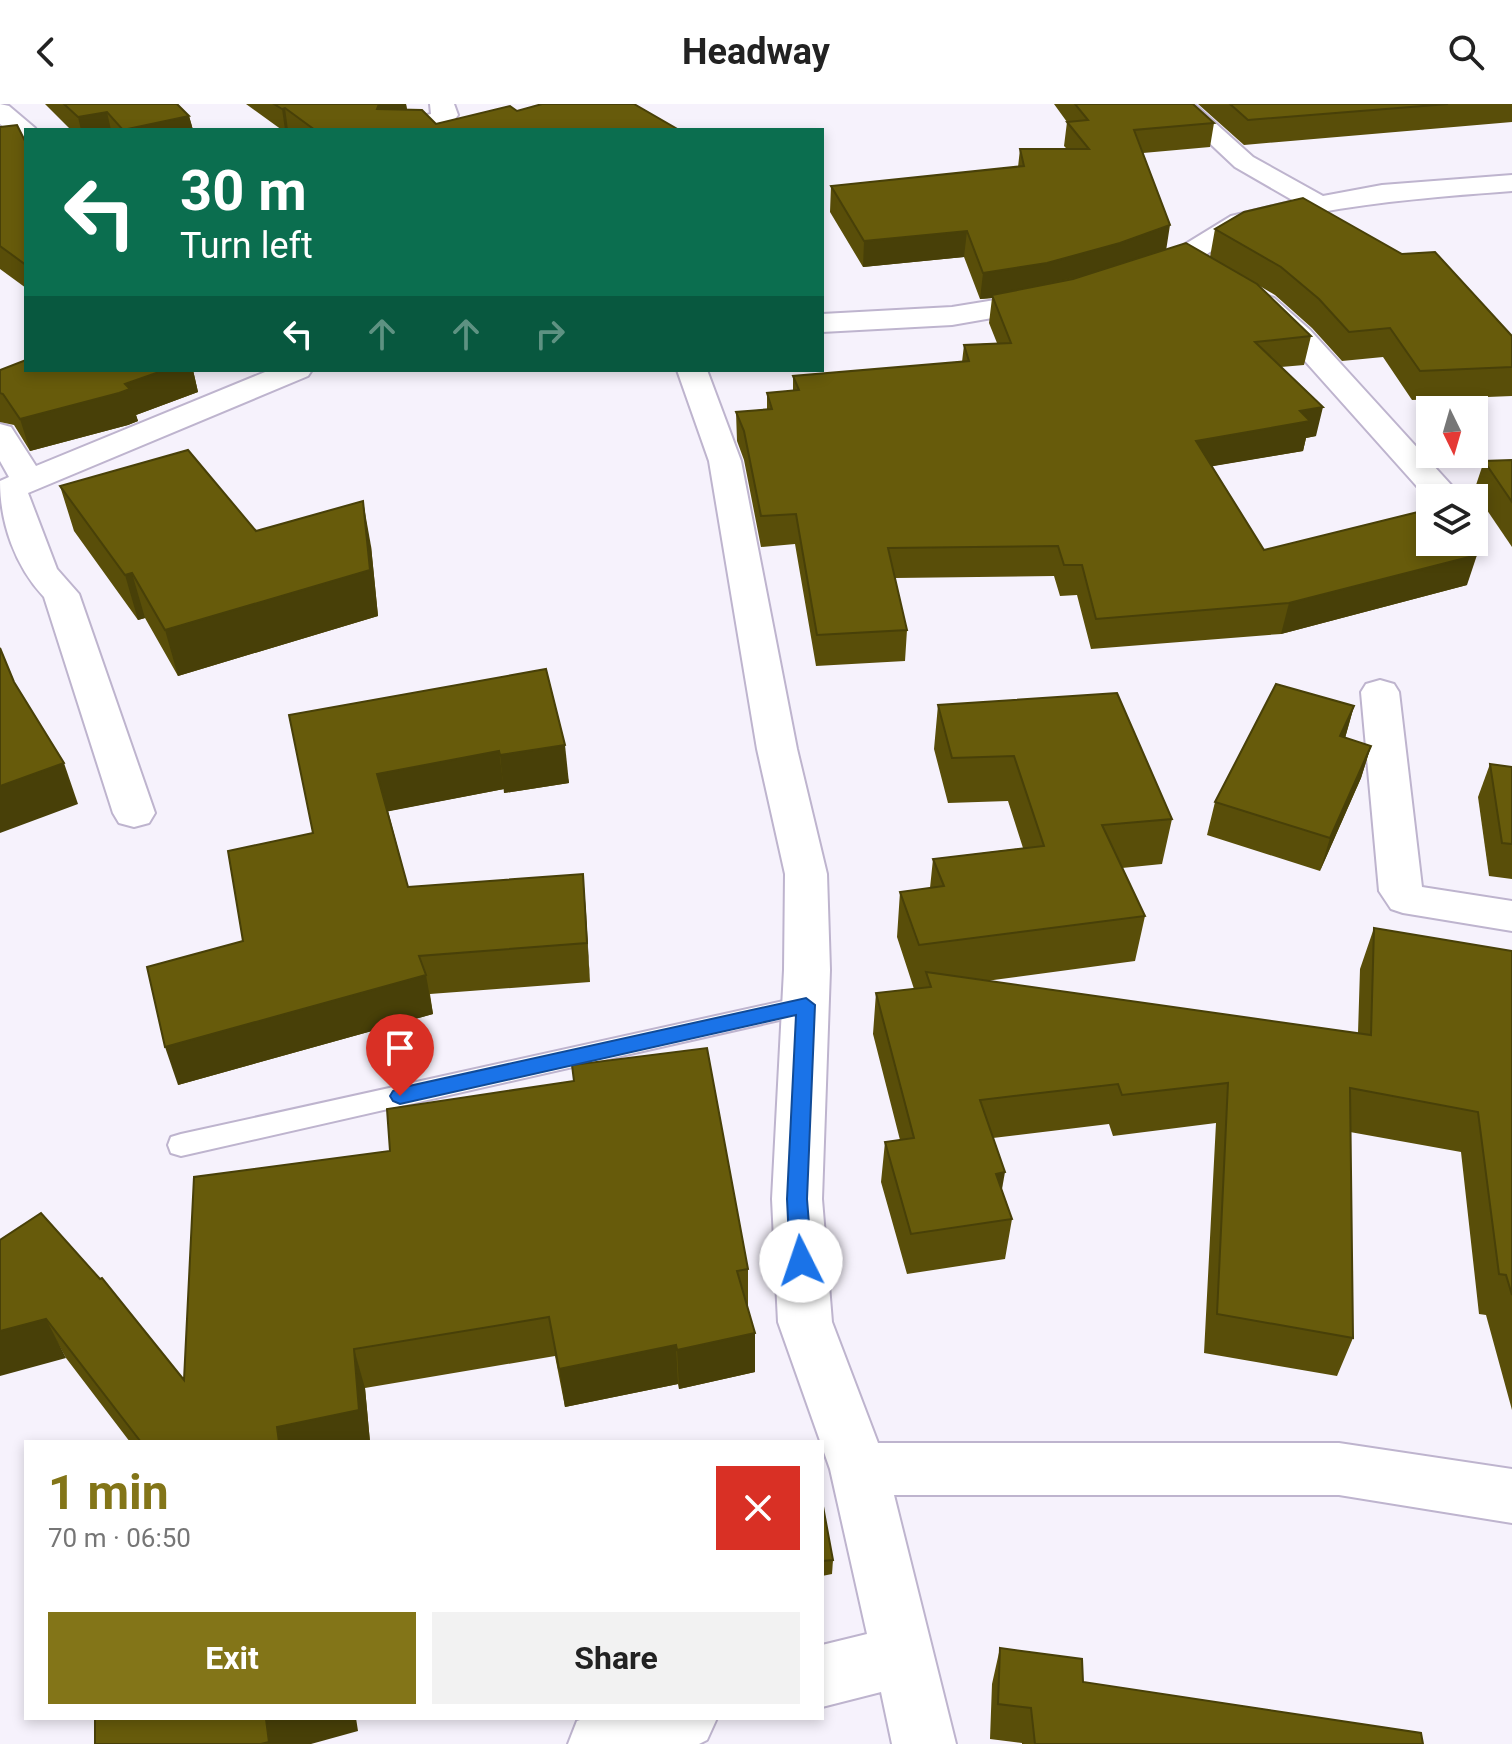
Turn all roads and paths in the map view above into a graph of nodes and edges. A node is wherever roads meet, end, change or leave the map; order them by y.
1 (442, 104) edge
2 (1180, 104) edge
3 (403, 128) edge
4 (1512, 183) edge
5 (1317, 203) junction
6 (1210, 273) junction
7 (1114, 282) edge
8 (1075, 293) edge
9 (824, 323) edge
10 (292, 372) edge
11 (693, 372) edge
12 (0, 434) edge
13 (1433, 484) edge
14 (13, 488) edge
15 (1380, 692) dead end
16 (134, 813) dead end
17 (1512, 916) edge
18 (806, 1005) junction
19 (181, 1145) dead end
20 (859, 1469) junction
21 (1512, 1496) edge
22 (904, 1656) junction
23 (824, 1676) edge
24 (678, 1720) edge
25 (600, 1744) edge
26 (924, 1744) edge

1 - 3 street
2 - 5 street
4 - 5 street
5 - 6 street
6 - 7 street
6 - 13 street
8 - 9 street
10 - 14 street
11 - 18 street
12 - 14 street
14 - 16 street
15 - 17 street
18 - 19 lane
18 - 20 street
20 - 21 street
20 - 22 street
22 - 23 street
22 - 26 street
24 - 25 street

